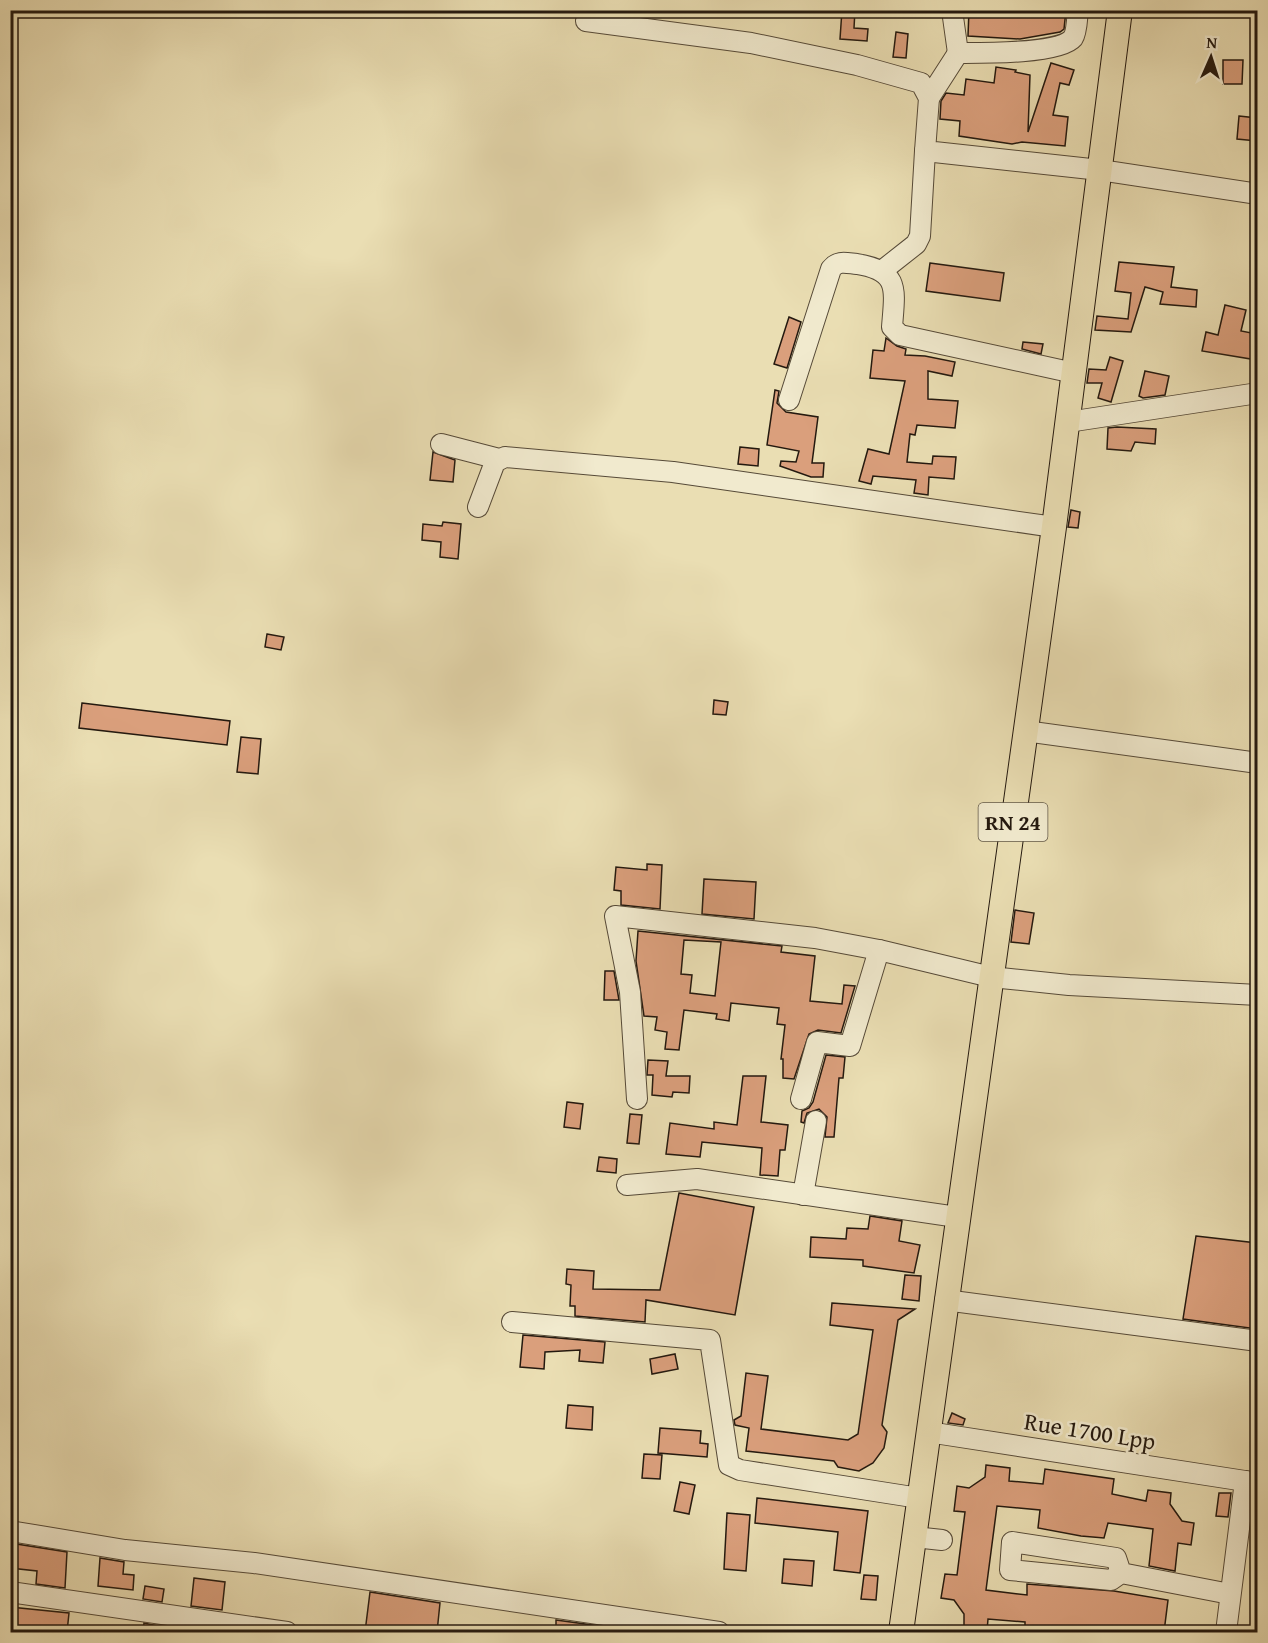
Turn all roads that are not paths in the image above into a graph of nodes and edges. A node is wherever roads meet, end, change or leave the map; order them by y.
1 (952, 10) edge
2 (1078, 10) edge
3 (1119, 11) edge
4 (586, 21) dead end
5 (958, 53) junction
6 (929, 98) junction
7 (925, 151) junction
8 (1100, 170) junction
9 (1257, 194) edge
10 (883, 270) junction
11 (1074, 373) junction
12 (1257, 393) edge
13 (789, 400) dead end
14 (1068, 422) junction
15 (441, 444) dead end
16 (499, 459) junction
17 (478, 507) dead end
18 (1054, 527) junction
19 (1026, 731) junction
20 (1257, 763) edge
21 (879, 950) junction
22 (991, 977) junction
23 (1257, 996) edge
24 (637, 1099) dead end
25 (801, 1099) dead end
26 (816, 1120) dead end
27 (627, 1185) dead end
28 (802, 1195) junction
29 (957, 1217) junction
30 (945, 1300) junction
31 (512, 1322) dead end
32 (1257, 1341) edge
33 (928, 1432) junction
34 (1251, 1482) edge
35 (919, 1498) junction
36 (10, 1532) edge
37 (914, 1537) junction
38 (942, 1540) dead end
39 (1120, 1573) junction
40 (10, 1592) edge
41 (1230, 1594) junction
42 (287, 1632) edge
43 (719, 1632) edge
44 (901, 1632) edge
45 (1226, 1632) edge

1 - 5 street
2 - 5 street
3 - 8 main road, RN 24
4 - 6 street
5 - 6 street
6 - 7 street
7 - 8 street
7 - 10 street
8 - 9 street
8 - 11 main road, RN 24
10 - 11 street
10 - 13 street
11 - 14 main road, RN 24
12 - 14 street
14 - 18 main road, RN 24
15 - 16 street
16 - 17 street
16 - 18 street
18 - 19 main road, RN 24
19 - 20 street
19 - 22 main road, RN 24
21 - 22 street
21 - 24 street
21 - 25 street
22 - 23 street
22 - 29 main road, RN 24
26 - 28 street
27 - 28 street
28 - 29 street
29 - 30 main road, RN 24
30 - 32 street
30 - 33 main road, RN 24
31 - 35 street
33 - 34 street, Rue 1700 Lpp
33 - 35 main road, RN 24
34 - 41 street, Rue 1700 Lpp
35 - 37 main road, RN 24
36 - 43 street
37 - 38 street
37 - 44 main road, RN 24
39 - 39 street
39 - 41 street
40 - 42 street
41 - 45 street, Rue 1700 Lpp

